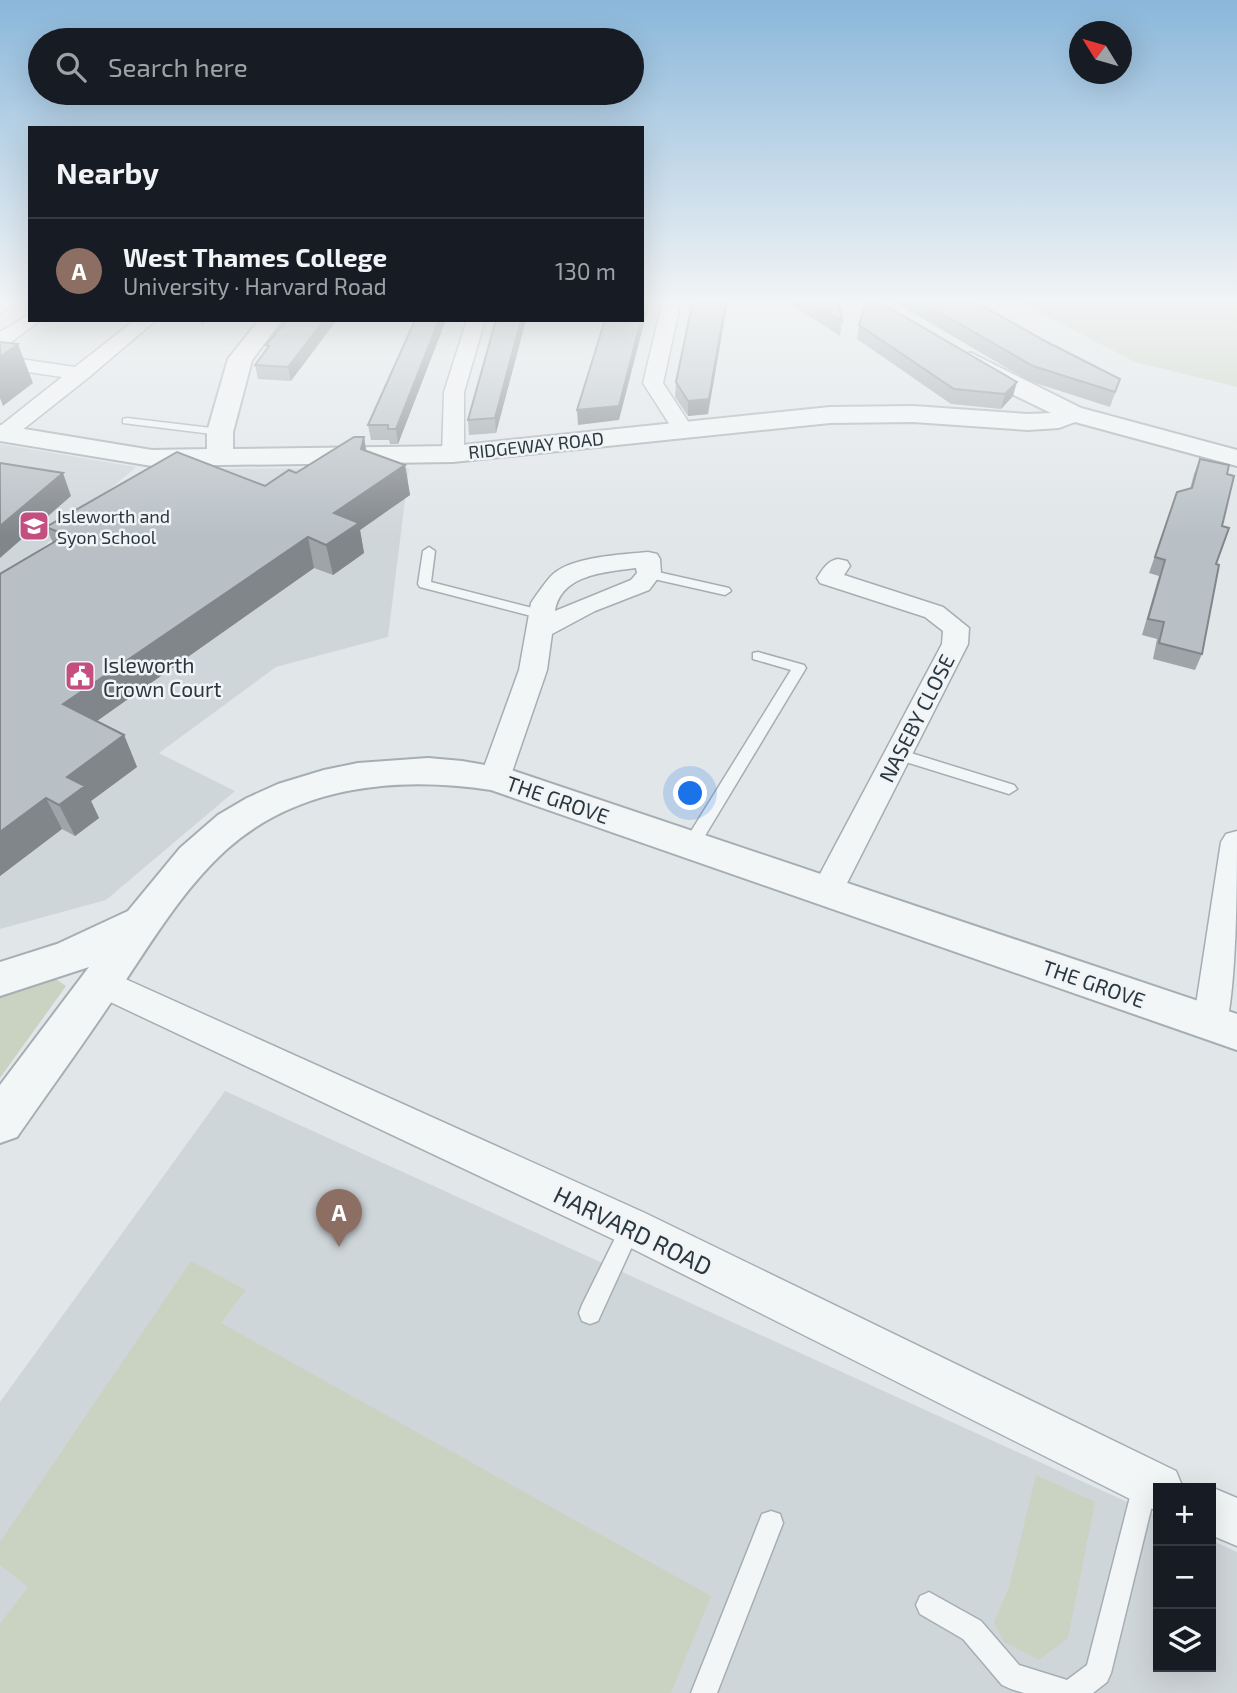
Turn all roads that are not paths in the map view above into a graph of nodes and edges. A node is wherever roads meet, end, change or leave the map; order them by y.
1 (74, 379) edge
2 (235, 379) edge
3 (458, 379) edge
4 (654, 379) edge
5 (1004, 379) edge
6 (1072, 413) junction
7 (127, 421) dead end
8 (682, 429) junction
9 (2, 433) edge
10 (220, 445) junction
11 (453, 454) junction
12 (1237, 458) edge
13 (429, 551) dead end
14 (656, 562) junction
15 (827, 572) dead end
16 (725, 591) dead end
17 (542, 622) junction
18 (758, 656) dead end
19 (898, 754) junction
20 (495, 778) junction
21 (1009, 789) dead end
22 (1237, 842) edge
23 (691, 845) junction
24 (827, 891) junction
25 (143, 922) junction
26 (0, 979) edge
27 (101, 982) junction
28 (1224, 1028) edge
29 (0, 1122) edge
30 (631, 1227) junction
31 (590, 1313) dead end
32 (1152, 1485) edge
33 (1216, 1513) edge
34 (1237, 1522) edge
35 (771, 1523) dead end
36 (929, 1605) dead end
37 (704, 1693) edge
38 (1069, 1693) edge

1 - 9 street
2 - 10 street
3 - 11 street
4 - 8 street
5 - 6 street
6 - 8 street, RIDGEWAY ROAD
6 - 12 street
7 - 10 lane
8 - 11 street, RIDGEWAY ROAD
9 - 10 street, RIDGEWAY ROAD
10 - 11 street, RIDGEWAY ROAD
13 - 17 lane
14 - 16 lane
14 - 17 street
14 - 17 street
15 - 19 street, NASEBY CLOSE
17 - 20 street
18 - 23 lane
19 - 21 lane
19 - 24 street, NASEBY CLOSE
20 - 23 street, THE GROVE
20 - 25 street, THE GROVE
22 - 28 street
23 - 24 street, THE GROVE
24 - 28 street, THE GROVE
25 - 26 street
25 - 27 street, THE GROVE
27 - 29 street, THE GROVE
27 - 30 street, HARVARD ROAD
30 - 31 lane
30 - 32 street, HARVARD ROAD
32 - 38 lane
33 - 34 street
35 - 37 lane
36 - 38 lane

